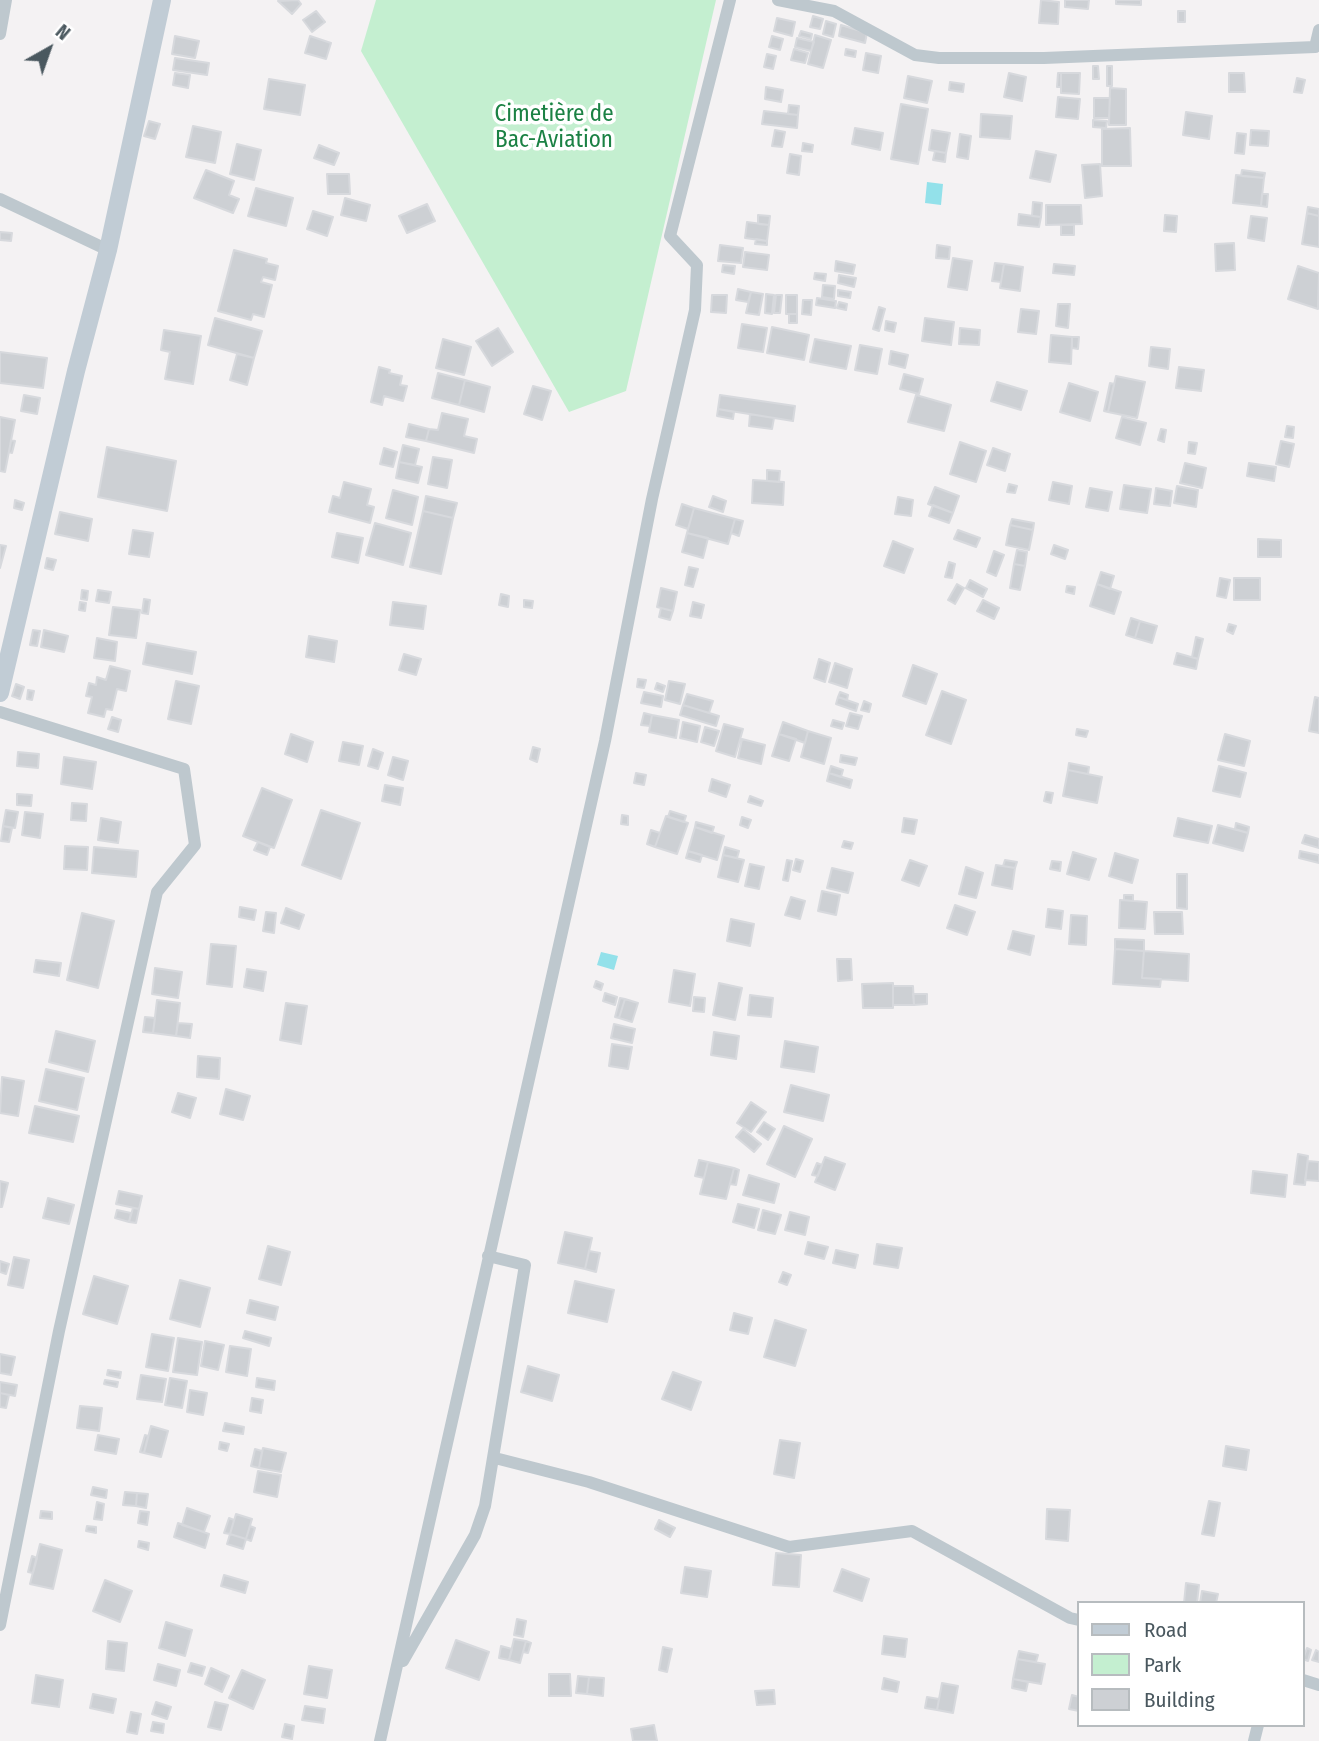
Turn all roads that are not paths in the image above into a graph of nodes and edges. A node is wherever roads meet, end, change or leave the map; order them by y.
1 (6, 0) edge
2 (162, 0) edge
3 (730, 0) edge
4 (778, 0) edge
5 (1319, 30) edge
6 (0, 34) edge
7 (0, 199) edge
8 (108, 250) junction
9 (0, 693) edge
10 (0, 712) edge
11 (488, 1256) junction
12 (495, 1458) junction
13 (1078, 1620) edge
14 (0, 1625) edge
15 (396, 1674) junction
16 (380, 1741) edge

1 - 6 street
2 - 8 street
3 - 11 street
4 - 5 street
7 - 8 street
8 - 9 street
10 - 14 street
11 - 12 street
11 - 15 street
12 - 13 street
12 - 15 street
15 - 16 street

